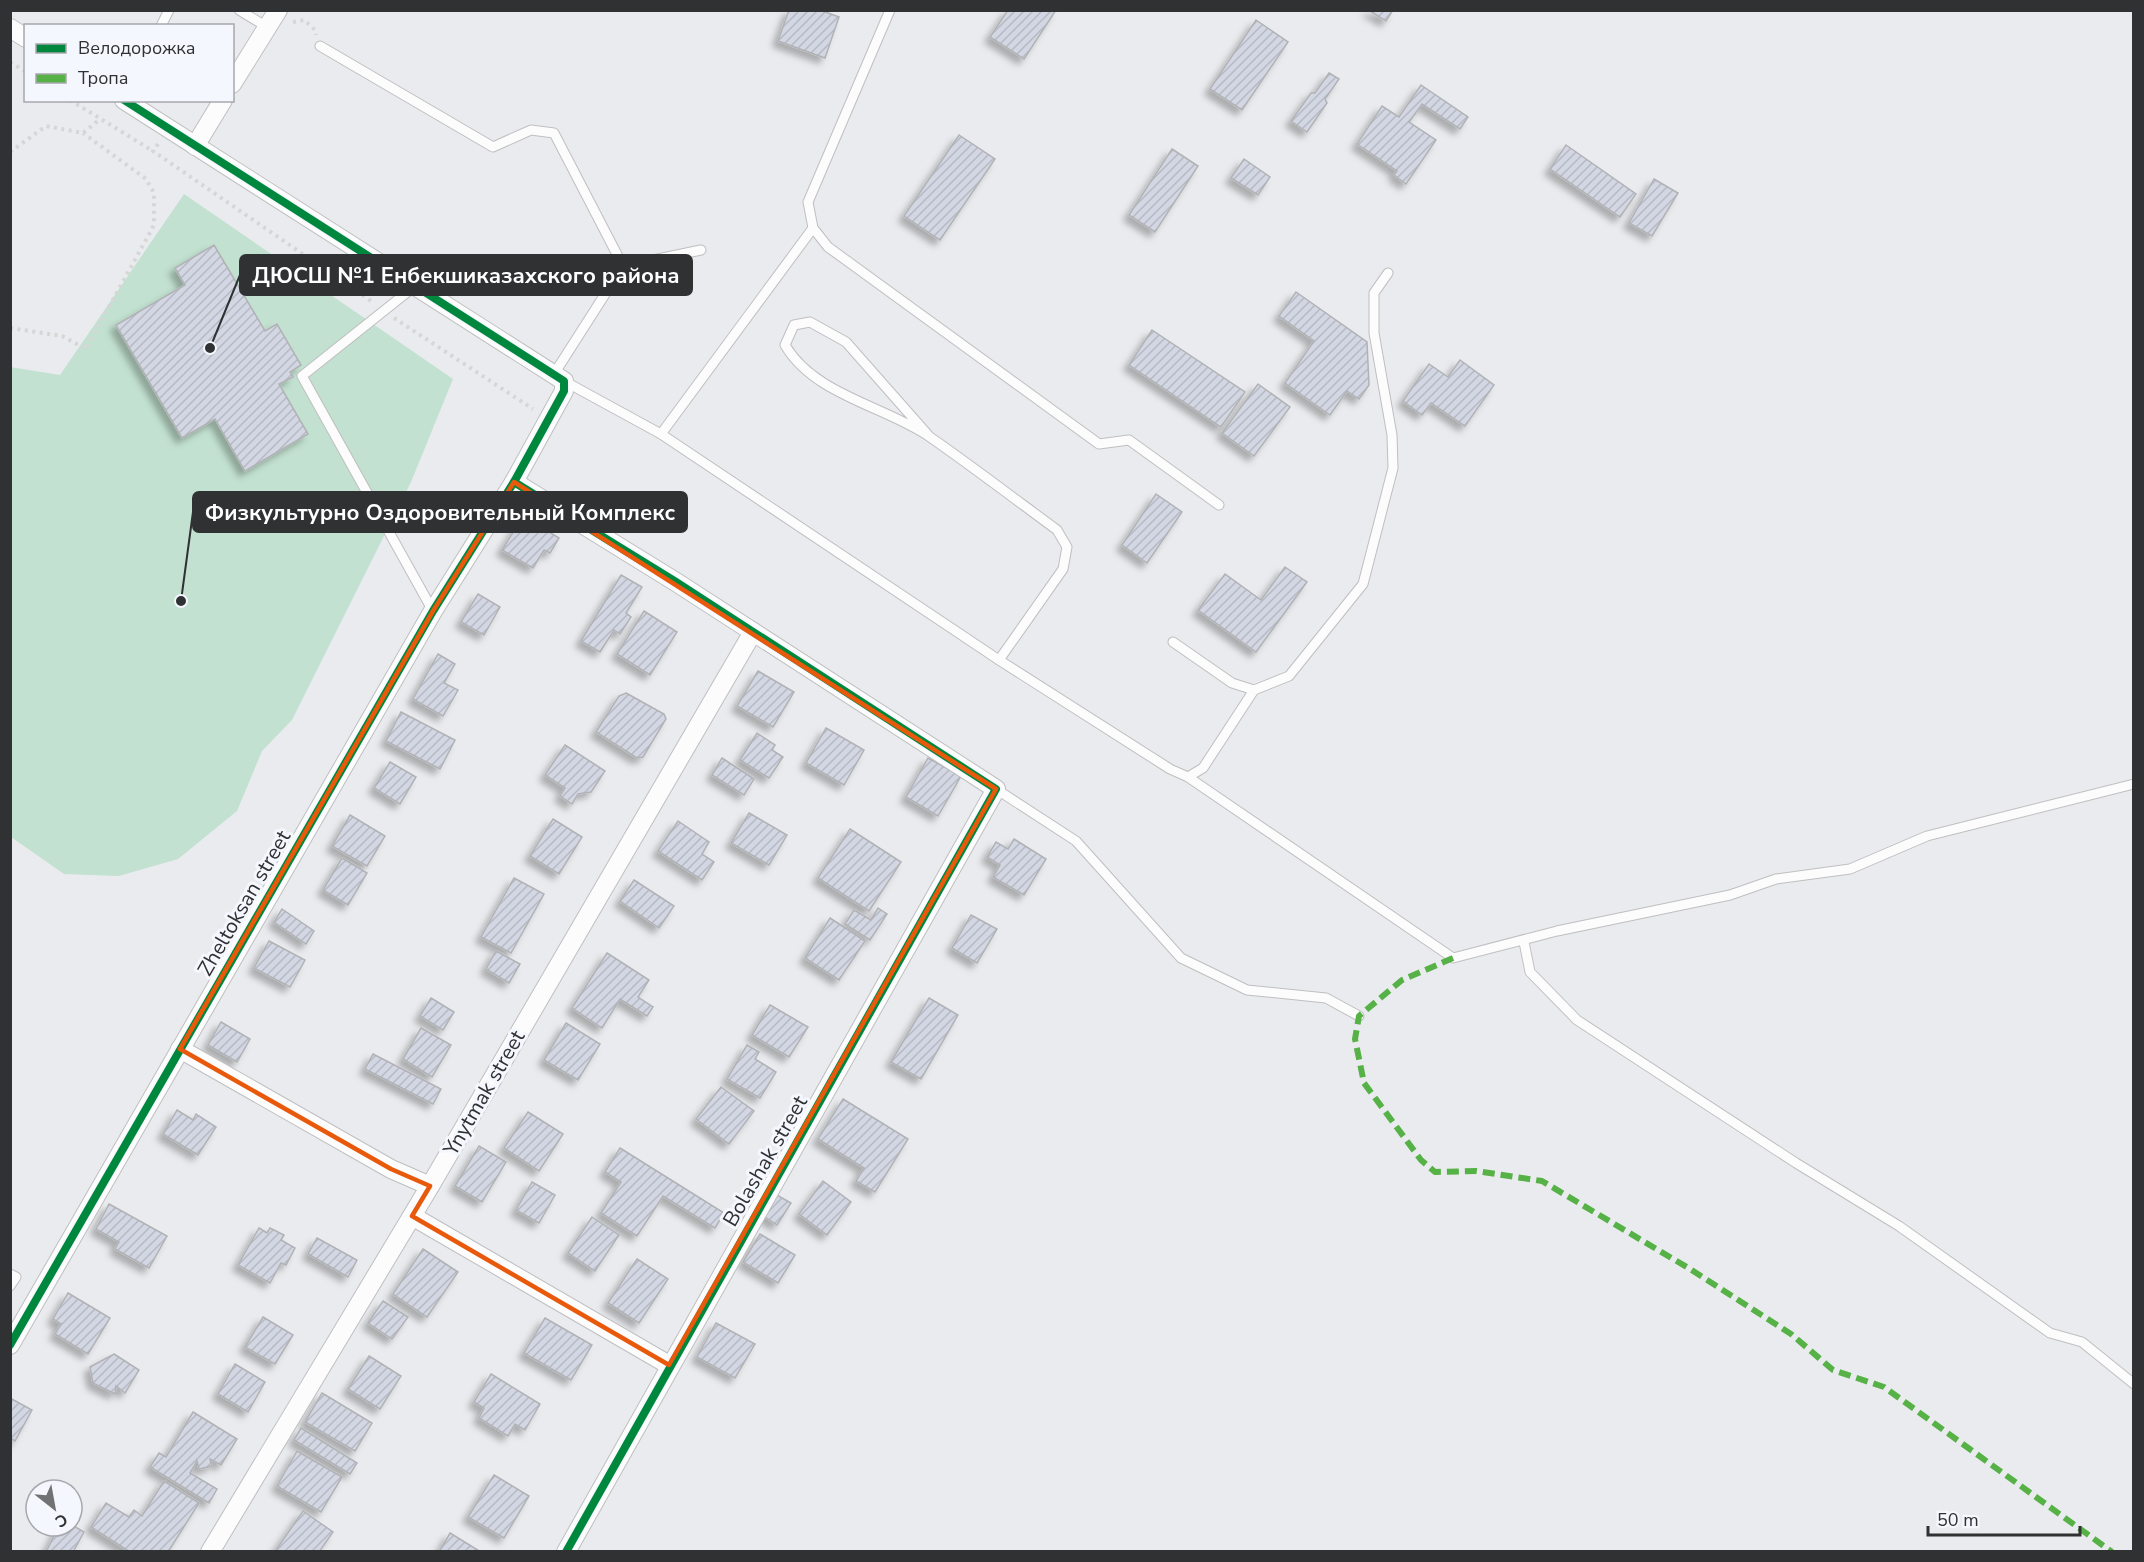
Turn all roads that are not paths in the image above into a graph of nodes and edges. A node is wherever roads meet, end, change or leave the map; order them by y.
1 (170, 10) edge
2 (239, 10) edge
3 (890, 10) edge
4 (274, 18) edge
5 (162, 24) edge
6 (10, 28) edge
7 (24, 37) edge
8 (320, 46) road end
9 (234, 81) edge
10 (127, 102) edge
11 (222, 102) edge
12 (195, 146) junction
13 (813, 228) junction
14 (701, 250) dead end
15 (623, 266) junction
16 (1388, 273) dead end
17 (415, 286) junction
18 (559, 377) junction
19 (661, 434) junction
20 (928, 435) junction
21 (514, 482) junction
22 (1219, 504) dead end
23 (433, 611) junction
24 (753, 632) junction
25 (1173, 642) dead end
26 (999, 660) junction
27 (1254, 690) junction
28 (1188, 777) junction
29 (2133, 784) edge
30 (996, 789) junction
31 (1524, 942) junction
32 (1359, 1016) dead end
33 (180, 1049) junction
34 (430, 1186) junction
35 (412, 1216) junction
36 (10, 1274) edge
37 (10, 1286) edge
38 (10, 1345) edge
39 (669, 1365) junction
40 (2133, 1384) edge
41 (210, 1551) edge
42 (566, 1551) edge

1 - 5 lane
2 - 4 lane
3 - 13 lane
4 - 9 street
6 - 7 street
8 - 15 lane
10 - 12 street
11 - 12 street
12 - 17 street
13 - 19 lane
13 - 22 lane
14 - 15 lane
15 - 18 lane
16 - 27 lane
17 - 18 street
17 - 23 lane
18 - 19 lane
18 - 21 street, Zheltoksan street
19 - 26 lane
20 - 20 lane
20 - 26 lane
21 - 23 street, Zheltoksan street
21 - 24 street
23 - 33 street, Zheltoksan street
24 - 30 street
24 - 34 street, Ynytmak street
25 - 27 lane
26 - 28 lane
27 - 28 lane
28 - 31 lane
29 - 31 lane
30 - 32 lane
30 - 39 street, Bolashak street
31 - 40 lane
33 - 34 street
33 - 38 street, Zheltoksan street
34 - 35 street, Ynytmak street
35 - 39 street
35 - 41 street, Ynytmak street
36 - 37 lane
39 - 42 street, Bolashak street

